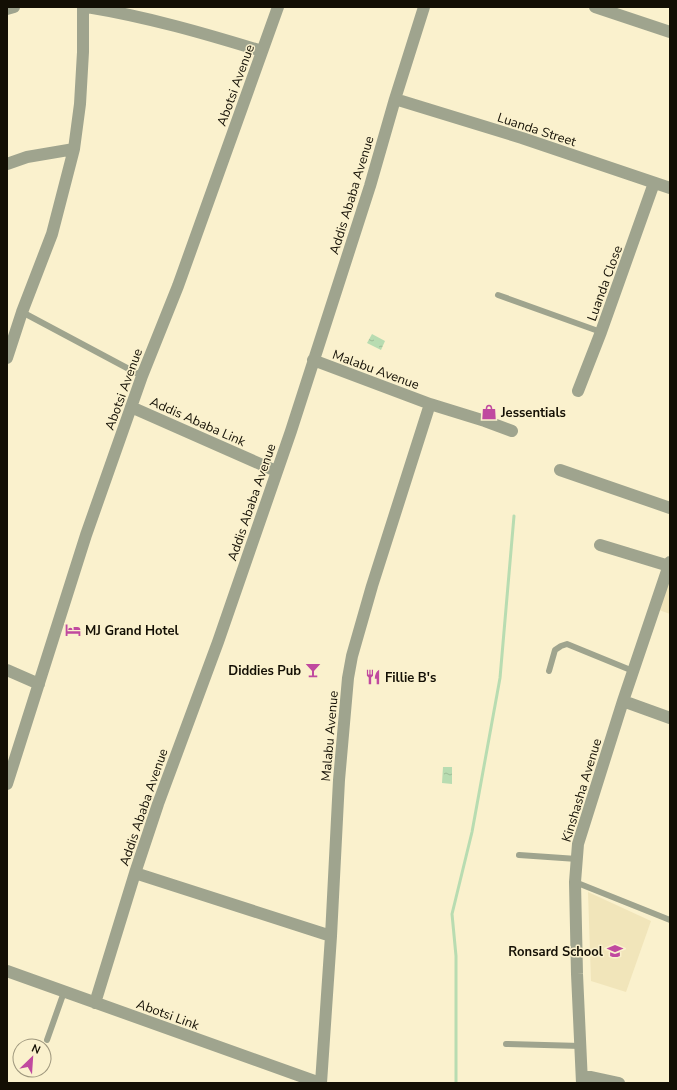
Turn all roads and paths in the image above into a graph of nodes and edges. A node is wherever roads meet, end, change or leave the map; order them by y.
1 (14, 7) edge
2 (83, 7) edge
3 (87, 7) edge
4 (278, 7) edge
5 (424, 7) edge
6 (595, 7) edge
7 (7, 9) edge
8 (670, 32) edge
9 (262, 51) junction
10 (395, 99) junction
11 (74, 149) junction
12 (7, 164) edge
13 (654, 184) junction
14 (670, 188) edge
15 (498, 295) dead end
16 (22, 312) junction
17 (601, 332) junction
18 (7, 358) edge
19 (313, 360) junction
20 (142, 376) junction
21 (578, 391) dead end
22 (430, 404) junction
23 (131, 407) junction
24 (512, 431) dead end
25 (560, 470) dead end
26 (276, 471) junction
27 (670, 508) edge
28 (600, 545) dead end
29 (669, 564) edge
30 (7, 670) edge
31 (549, 671) dead end
32 (633, 671) junction
33 (39, 684) junction
34 (622, 701) junction
35 (670, 718) edge
36 (7, 784) edge
37 (519, 855) dead end
38 (577, 859) junction
39 (135, 873) junction
40 (575, 882) junction
41 (670, 920) edge
42 (331, 936) junction
43 (7, 971) edge
44 (64, 992) junction
45 (95, 1003) junction
46 (48, 1038) edge
47 (506, 1044) dead end
48 (581, 1046) junction
49 (582, 1079) edge
50 (320, 1083) edge
51 (619, 1083) edge

1 - 7 street
2 - 11 street
3 - 9 street
4 - 9 street, Abotsi Avenue
5 - 10 street, Addis Ababa Avenue
6 - 8 street
9 - 20 street, Abotsi Avenue
10 - 13 street, Luanda Street
10 - 19 street, Addis Ababa Avenue
11 - 12 street
11 - 16 street
13 - 14 street, Luanda Street
13 - 17 street, Luanda Close
15 - 17 lane
16 - 18 street
16 - 20 lane
17 - 21 street, Luanda Close
19 - 22 street, Malabu Avenue
19 - 26 street, Addis Ababa Avenue
20 - 23 street, Abotsi Avenue
22 - 24 street, Malabu Avenue
22 - 42 street, Malabu Avenue
23 - 26 street, Addis Ababa Link
23 - 33 street, Abotsi Avenue
25 - 27 street
26 - 39 street, Addis Ababa Avenue
28 - 29 street
29 - 32 street, Kinshasha Avenue
30 - 33 street
31 - 32 lane
32 - 34 street, Kinshasha Avenue
33 - 36 street, Abotsi Avenue
34 - 35 street
34 - 38 street, Kinshasha Avenue
37 - 38 lane
38 - 40 street, Kinshasha Avenue
39 - 42 street
39 - 45 street, Addis Ababa Avenue
40 - 41 lane
40 - 48 street, Kinshasha Avenue
42 - 50 street, Malabu Avenue
43 - 44 street, Abotsi Link
44 - 45 street, Abotsi Link
44 - 46 lane
45 - 50 street, Abotsi Link
47 - 48 lane
48 - 49 street, Kinshasha Avenue
49 - 51 street

